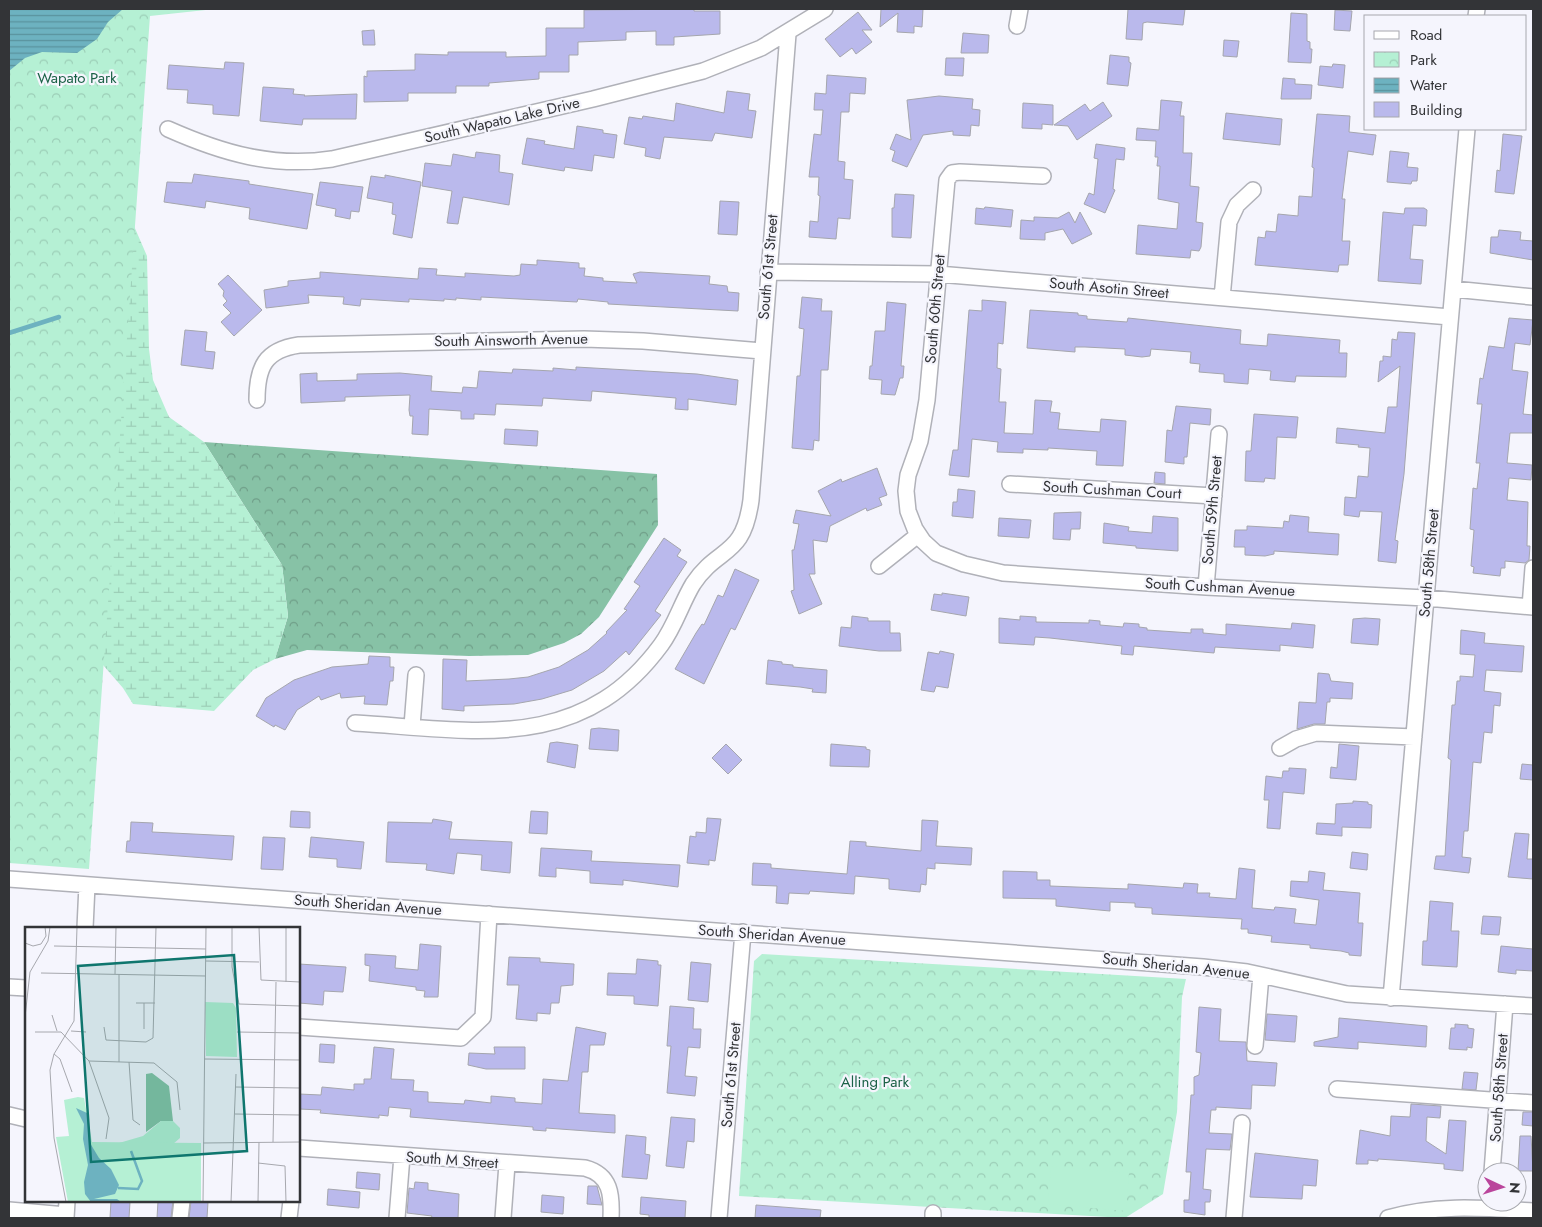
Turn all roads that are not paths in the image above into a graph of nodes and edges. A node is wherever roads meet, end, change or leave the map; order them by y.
1 (825, 9) edge
2 (1020, 9) edge
3 (1017, 26) dead end
4 (788, 34) junction
5 (168, 129) dead end
6 (1466, 130) edge
7 (1043, 176) dead end
8 (1253, 190) dead end
9 (768, 272) junction
10 (938, 274) junction
11 (1453, 289) junction
12 (1533, 297) edge
13 (1222, 298) junction
14 (1450, 317) junction
15 (762, 351) junction
16 (258, 400) dead end
17 (1218, 434) dead end
18 (1010, 484) dead end
19 (1214, 496) junction
20 (918, 534) junction
21 (879, 566) dead end
22 (1533, 568) edge
23 (1206, 587) junction
24 (1426, 598) junction
25 (1532, 607) edge
26 (416, 675) dead end
27 (355, 723) dead end
28 (412, 726) junction
29 (1414, 737) junction
30 (1280, 748) dead end
31 (9, 879) edge
32 (88, 885) junction
33 (489, 914) junction
34 (85, 927) edge
35 (743, 932) junction
36 (1261, 975) junction
37 (9, 987) edge
38 (25, 988) edge
39 (1391, 998) junction
40 (1505, 1004) junction
41 (1533, 1006) edge
42 (300, 1027) edge
43 (1255, 1046) dead end
44 (1337, 1089) dead end
45 (1499, 1102) junction
46 (1533, 1103) edge
47 (9, 1115) edge
48 (25, 1119) edge
49 (1242, 1123) dead end
50 (300, 1148) edge
51 (402, 1156) junction
52 (1493, 1162) edge
53 (508, 1164) junction
54 (182, 1202) edge
55 (290, 1202) edge
56 (1477, 1209) edge
57 (9, 1210) edge
58 (66, 1211) edge
59 (180, 1218) edge
60 (289, 1218) edge
61 (397, 1218) edge
62 (503, 1218) edge
63 (611, 1218) edge
64 (719, 1218) edge
65 (1234, 1218) edge
66 (1388, 1218) edge

1 - 4 street, South Wapato Lake Drive
2 - 3 street
4 - 5 street, South Wapato Lake Drive
4 - 9 street, South 61st Street
6 - 11 street, South 58th Street
7 - 10 street, South 60th Street
8 - 13 street
9 - 10 street, South Asotin Street
9 - 15 street, South 61st Street
10 - 13 street, South Asotin Street
10 - 20 street, South 60th Street
11 - 12 street
11 - 14 street, South 58th Street
13 - 14 street, South Asotin Street
14 - 24 street, South 58th Street
15 - 16 street, South Ainsworth Avenue
15 - 28 street, South 61st Street
17 - 19 street, South 59th Street
18 - 19 street, South Cushman Court
19 - 23 street, South 59th Street
20 - 21 street
20 - 23 street, South Cushman Avenue
22 - 25 street
23 - 24 street, South Cushman Avenue
24 - 25 street, South Cushman Avenue
24 - 29 street, South 58th Street
26 - 28 street
27 - 28 street
29 - 30 street
29 - 39 street, South 58th Street
31 - 32 street, South Sheridan Avenue
32 - 33 street, South Sheridan Avenue
32 - 34 street
33 - 35 street, South Sheridan Avenue
33 - 42 street
35 - 36 street, South Sheridan Avenue
35 - 64 street, South 61st Street
36 - 39 street, South Sheridan Avenue
36 - 43 street
37 - 38 street
39 - 40 street, South Sheridan Avenue
40 - 41 street, South Sheridan Avenue
40 - 45 street, South 58th Street
44 - 45 street
45 - 46 street
45 - 52 street, South 58th Street
47 - 48 street
49 - 65 street
50 - 51 street, South M Street
51 - 53 street, South M Street
51 - 61 street
53 - 62 street
53 - 63 street, South M Street
54 - 59 street
55 - 60 street
56 - 66 street
57 - 58 street

